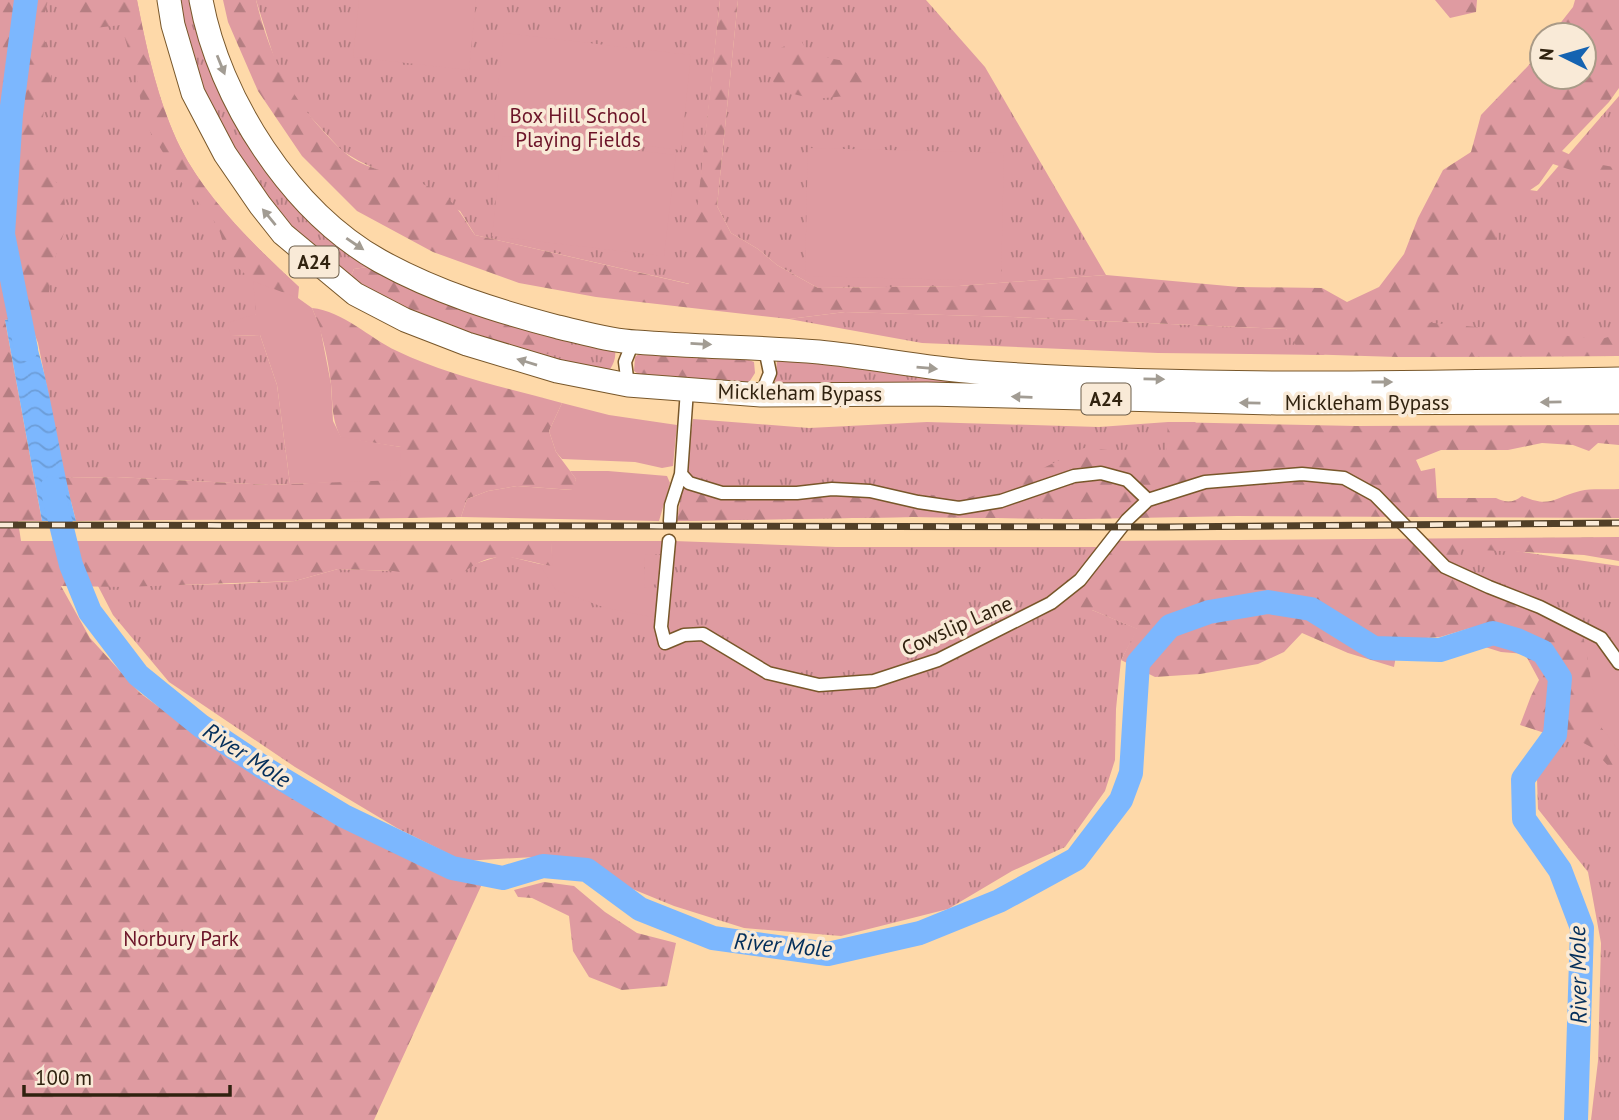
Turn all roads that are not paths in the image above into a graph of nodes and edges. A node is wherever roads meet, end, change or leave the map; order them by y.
1 (169, 0) edge
2 (201, 0) edge
3 (633, 342) junction
4 (765, 348) junction
5 (1619, 379) edge
6 (628, 385) junction
7 (687, 390) junction
8 (761, 395) junction
9 (1619, 402) edge
10 (681, 474) junction
11 (1148, 500) junction
12 (670, 521) dead end
13 (669, 541) dead end
14 (1619, 663) edge

6 -> 1 highway, Mickleham Bypass / A24
2 -> 3 highway, Mickleham Bypass / A24
3 -> 4 highway, Mickleham Bypass / A24
3 - 6 street
4 -> 5 highway, Mickleham Bypass / A24
4 - 8 street
6 - 7 highway, Mickleham Bypass / A24
7 - 8 highway, Mickleham Bypass / A24
7 - 10 street
9 -> 8 highway, Mickleham Bypass / A24
10 - 11 street
10 - 12 street
11 - 13 street, Cowslip Lane
11 - 14 street, Cowslip Lane

